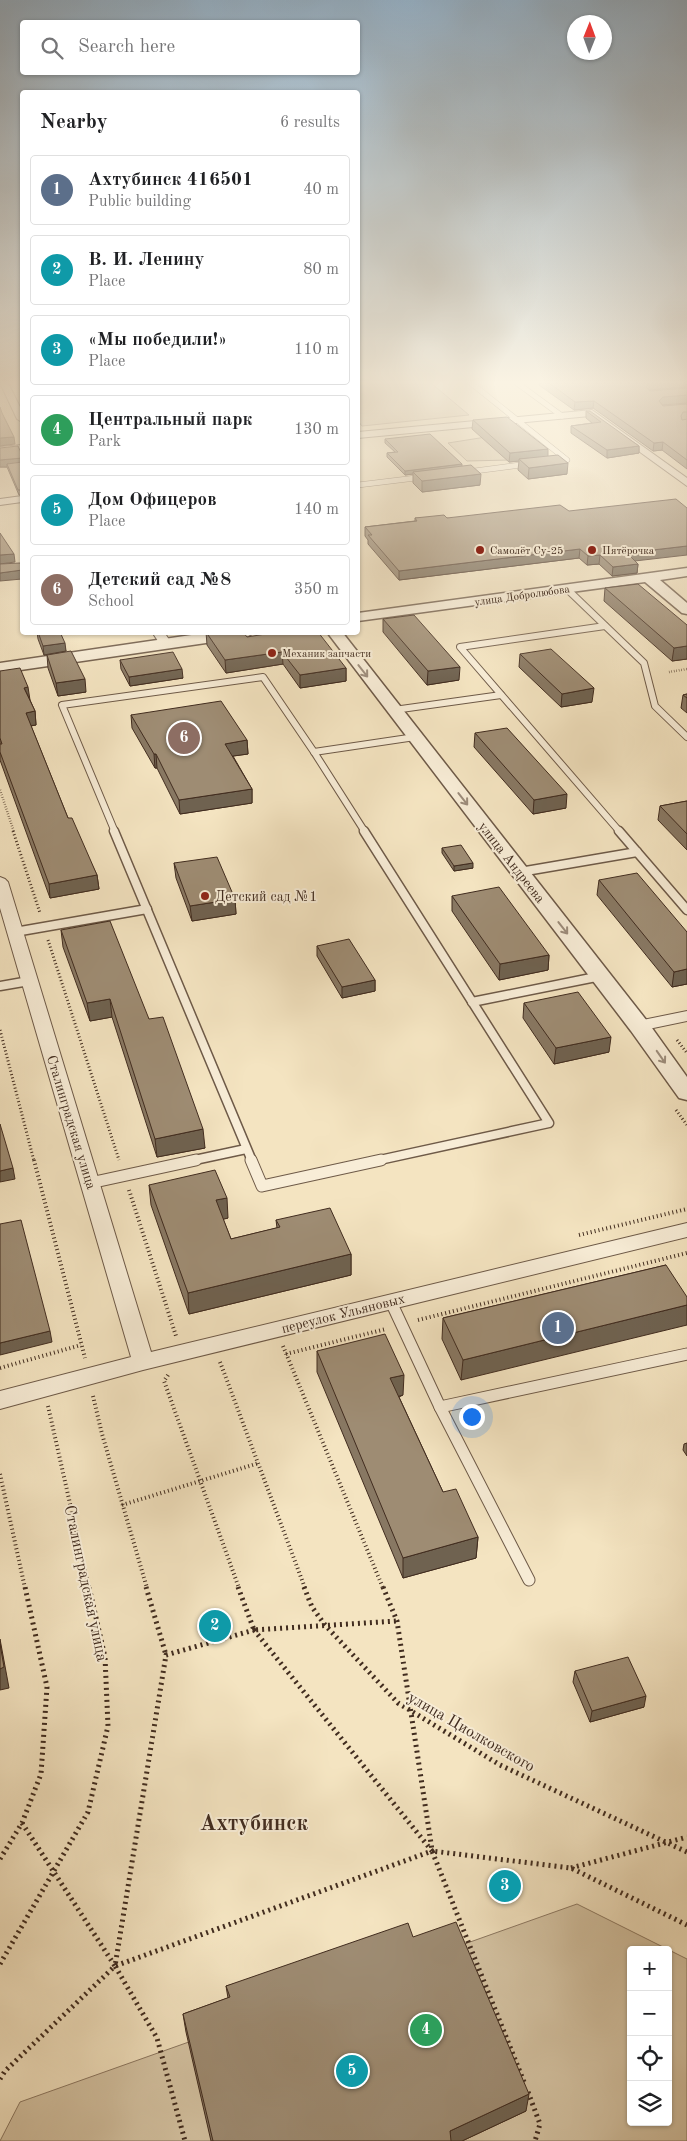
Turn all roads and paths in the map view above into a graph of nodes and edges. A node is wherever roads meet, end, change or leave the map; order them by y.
1 (376, 483) edge
2 (360, 485) edge
3 (20, 499) edge
4 (0, 502) edge
5 (687, 572) edge
6 (648, 578) junction
7 (567, 589) junction
8 (687, 610) edge
9 (360, 617) edge
10 (605, 626) junction
11 (204, 635) edge
12 (336, 635) edge
13 (162, 638) edge
14 (0, 668) edge
15 (687, 669) edge
16 (669, 672) dead end
17 (501, 695) junction
18 (394, 710) junction
19 (415, 737) junction
20 (687, 737) edge
21 (314, 752) junction
22 (0, 790) edge
23 (637, 852) junction
24 (520, 872) junction
25 (0, 885) edge
26 (147, 910) junction
27 (687, 910) edge
28 (44, 927) junction
29 (15, 932) junction
30 (601, 976) junction
31 (29, 980) junction
32 (0, 986) edge
33 (472, 1002) junction
34 (687, 1016) edge
35 (639, 1026) junction
36 (0, 1030) edge
37 (687, 1093) edge
38 (246, 1148) junction
39 (124, 1176) junction
40 (90, 1183) junction
41 (687, 1230) edge
42 (687, 1253) edge
43 (391, 1302) junction
44 (402, 1324) junction
45 (276, 1330) junction
46 (82, 1345) junction
47 (213, 1345) junction
48 (181, 1352) junction
49 (286, 1354) junction
50 (687, 1354) edge
51 (143, 1362) junction
52 (0, 1368) edge
53 (89, 1376) junction
54 (44, 1388) junction
55 (0, 1400) edge
56 (440, 1407) junction
57 (259, 1463) junction
58 (0, 1474) edge
59 (201, 1482) junction
60 (122, 1505) junction
61 (529, 1580) dead end
62 (397, 1621) junction
63 (325, 1625) junction
64 (254, 1630) junction
65 (166, 1655) junction
66 (411, 1710) junction
67 (22, 1823) junction
68 (687, 1837) edge
69 (666, 1843) junction
70 (432, 1851) junction
71 (687, 1852) edge
72 (0, 1859) edge
73 (571, 1868) junction
74 (53, 1870) junction
75 (687, 1925) edge
76 (0, 1964) edge
77 (114, 1966) junction
78 (0, 2079) edge
79 (184, 2141) edge
80 (535, 2141) edge

1 - 2 lane
3 - 4 street
5 - 6 street, улица Добролюбова
6 - 7 street, улица Добролюбова
6 - 8 street
7 - 9 street, улица Добролюбова
7 - 10 lane
10 - 17 lane
10 - 20 lane
11 - 13 street
12 -> 18 street, улица Андреева
13 - 14 street
15 - 16 path
17 - 18 lane
17 - 23 lane
18 - 19 street, улица Андреева
19 - 21 lane
19 -> 24 street, улица Андреева
21 - 26 lane
21 - 33 lane
22 - 28 path
23 - 24 lane
23 - 27 lane
24 -> 30 street, улица Андреева
25 - 29 street, Сталинградская улица
26 - 28 lane
26 - 38 lane
28 - 29 lane
28 - 39 path
29 - 31 street, Сталинградская улица
30 - 33 lane
30 - 35 street, улица Андреева
31 - 32 lane
31 - 40 street, Сталинградская улица
33 - 38 lane
34 - 35 street
35 -> 37 street, улица Андреева
36 - 46 path
38 - 39 lane
39 - 40 lane
39 - 48 path
40 - 51 street, Сталинградская улица
41 - 43 street, переулок Ульяновых
42 - 44 path
43 - 44 lane
43 - 45 street, переулок Ульяновых
44 - 49 path
44 - 56 lane
45 - 47 street, переулок Ульяновых
45 - 49 path
46 - 52 path
46 - 53 path
47 - 48 street, переулок Ульяновых
47 - 57 path, улица Циолковского
48 - 51 street, переулок Ульяновых
48 - 59 path
49 - 62 path
50 - 56 lane
51 - 53 street, переулок Ульяновых
53 - 54 street, переулок Ульяновых
53 - 60 path
54 - 55 street, переулок Ульяновых
54 - 74 path, Сталинградская улица
56 - 61 lane
57 - 59 path
57 - 63 path, улица Циолковского
58 - 67 path
59 - 60 path
59 - 64 path
60 - 65 path
62 - 63 path
62 - 66 path
63 - 64 path
63 - 66 path, улица Циолковского
64 - 65 path
64 - 70 path
65 - 77 path
66 - 69 path, улица Циолковского
66 - 70 path
67 - 72 path
67 - 74 path
68 - 69 path
69 - 71 path, улица Циолковского
69 - 73 path
70 - 73 path
70 - 77 path
70 - 80 path
73 - 75 path
74 - 76 path, Сталинградская улица
74 - 77 path
77 - 78 path
77 - 79 path

